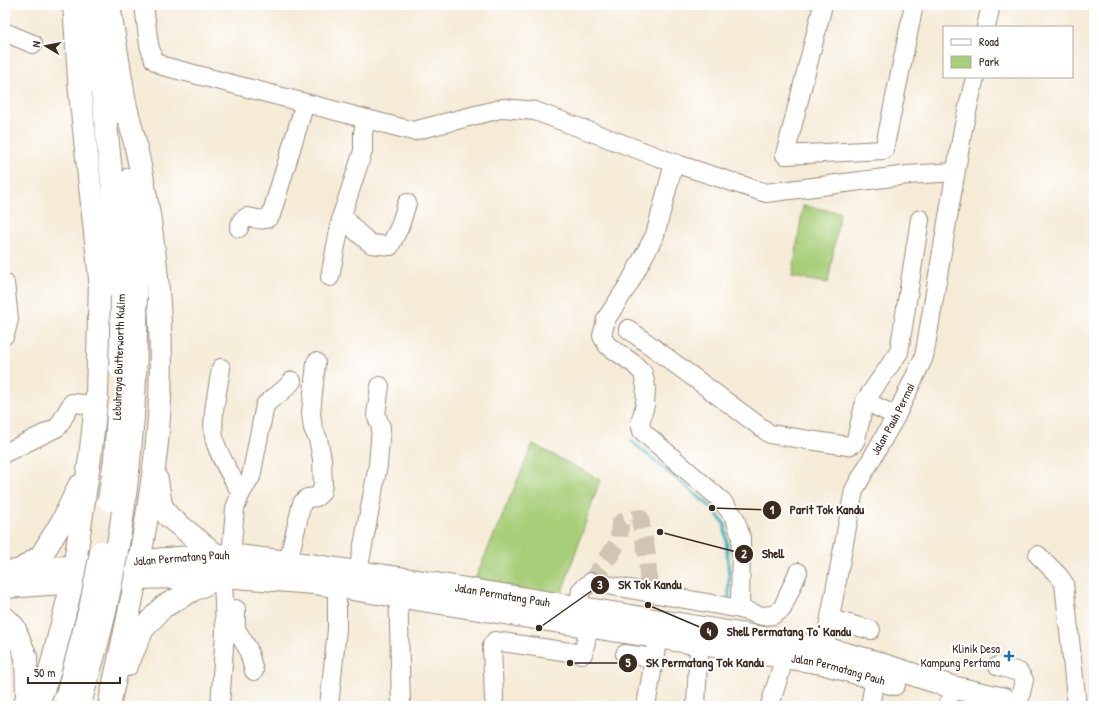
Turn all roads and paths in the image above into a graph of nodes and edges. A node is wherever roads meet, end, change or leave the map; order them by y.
1 (74, 5) edge
2 (88, 5) edge
3 (109, 5) edge
4 (144, 5) edge
5 (823, 5) edge
6 (914, 5) edge
7 (992, 5) edge
8 (986, 26) edge
9 (5, 33) edge
10 (33, 44) dead end
11 (975, 78) edge
12 (125, 102) junction
13 (305, 103) junction
14 (366, 119) junction
15 (674, 162) junction
16 (955, 172) junction
17 (407, 203) dead end
18 (342, 215) junction
19 (920, 219) dead end
20 (239, 228) dead end
21 (330, 277) dead end
22 (5, 284) edge
23 (129, 297) junction
24 (628, 329) dead end
25 (6, 331) edge
26 (316, 362) dead end
27 (221, 368) dead end
28 (292, 381) dead end
29 (380, 386) dead end
30 (865, 401) junction
31 (96, 405) junction
32 (896, 416) junction
33 (5, 453) edge
34 (90, 457) junction
35 (154, 467) junction
36 (241, 493) junction
37 (1038, 554) dead end
38 (288, 562) junction
39 (227, 566) junction
40 (138, 570) junction
41 (358, 572) junction
42 (798, 572) dead end
43 (73, 575) junction
44 (10, 577) edge
45 (337, 586) junction
46 (398, 587) junction
47 (712, 604) junction
48 (740, 609) junction
49 (5, 618) edge
50 (830, 619) junction
51 (581, 620) junction
52 (871, 630) dead end
53 (704, 637) junction
54 (656, 648) junction
55 (625, 654) dead end
56 (823, 656) junction
57 (784, 658) junction
58 (998, 666) dead end
59 (254, 671) dead end
60 (875, 678) junction
61 (494, 699) dead end
62 (109, 704) edge
63 (948, 704) edge
64 (25, 706) edge
65 (37, 706) edge
66 (64, 706) edge
67 (79, 706) edge
68 (220, 706) edge
69 (329, 706) edge
70 (401, 706) edge
71 (646, 706) edge
72 (696, 706) edge
73 (770, 706) edge
74 (870, 706) edge
75 (978, 706) edge
76 (1014, 706) edge
77 (1018, 706) edge
78 (1077, 706) edge

1 - 31 main road
2 - 23 main road, Lebuhraya Butterworth Kulim
3 - 12 main road, Lebuhraya Butterworth Kulim
4 - 13 street
5 - 6 street
7 - 8 street
9 - 10 street
11 - 16 street, Jalan Pauh Permai
12 - 23 main road, Lebuhraya Butterworth Kulim
12 - 35 main road
13 - 14 street
13 - 20 street
14 - 15 street
14 - 18 street
15 - 16 street
15 - 48 street
16 - 32 street, Jalan Pauh Permai
17 - 18 street
18 - 21 street
19 - 30 street
22 - 25 street
23 - 66 main road, Lebuhraya Butterworth Kulim, bridge
23 - 67 main road, Lebuhraya Butterworth Kulim, bridge
24 - 30 street
26 - 38 street
27 - 36 street
28 - 36 street
29 - 41 street
30 - 32 street
31 - 33 street
31 - 34 main road
32 - 50 street, Jalan Pauh Permai
34 - 43 main road
34 - 44 main road
35 - 39 main road
35 - 40 main road
36 - 39 street
37 - 78 street
38 - 39 main road, Jalan Permatang Pauh
38 - 41 main road, Jalan Permatang Pauh
39 - 40 main road, Jalan Permatang Pauh
39 - 45 main road, Jalan Permatang Pauh
39 - 59 street
39 - 62 main road
39 - 68 street
40 - 43 main road, Jalan Permatang Pauh
40 - 62 main road
41 - 46 main road, Jalan Permatang Pauh
42 - 48 street
43 - 44 main road, Jalan Permatang Pauh
43 - 65 main road
45 - 46 main road, Jalan Permatang Pauh
45 - 69 street
46 - 51 main road, Jalan Permatang Pauh
46 - 70 street
47 - 48 street
47 - 51 street
47 - 53 street
49 - 64 main road
50 - 52 street
50 - 56 street, Jalan Pauh Permai
51 - 53 main road, Jalan Permatang Pauh
51 - 54 main road, Jalan Permatang Pauh
51 - 61 street
53 - 54 main road, Jalan Permatang Pauh
53 - 56 main road, Jalan Permatang Pauh
53 - 57 main road, Jalan Permatang Pauh
53 - 72 street
54 - 55 street
54 - 71 street
56 - 57 main road, Jalan Permatang Pauh
56 - 60 main road, Jalan Permatang Pauh
56 - 76 main road, Jalan Permatang Pauh
57 - 73 street
58 - 77 street
60 - 63 main road, Jalan Permatang Pauh
60 - 74 street
63 - 75 main road, Jalan Permatang Pauh

